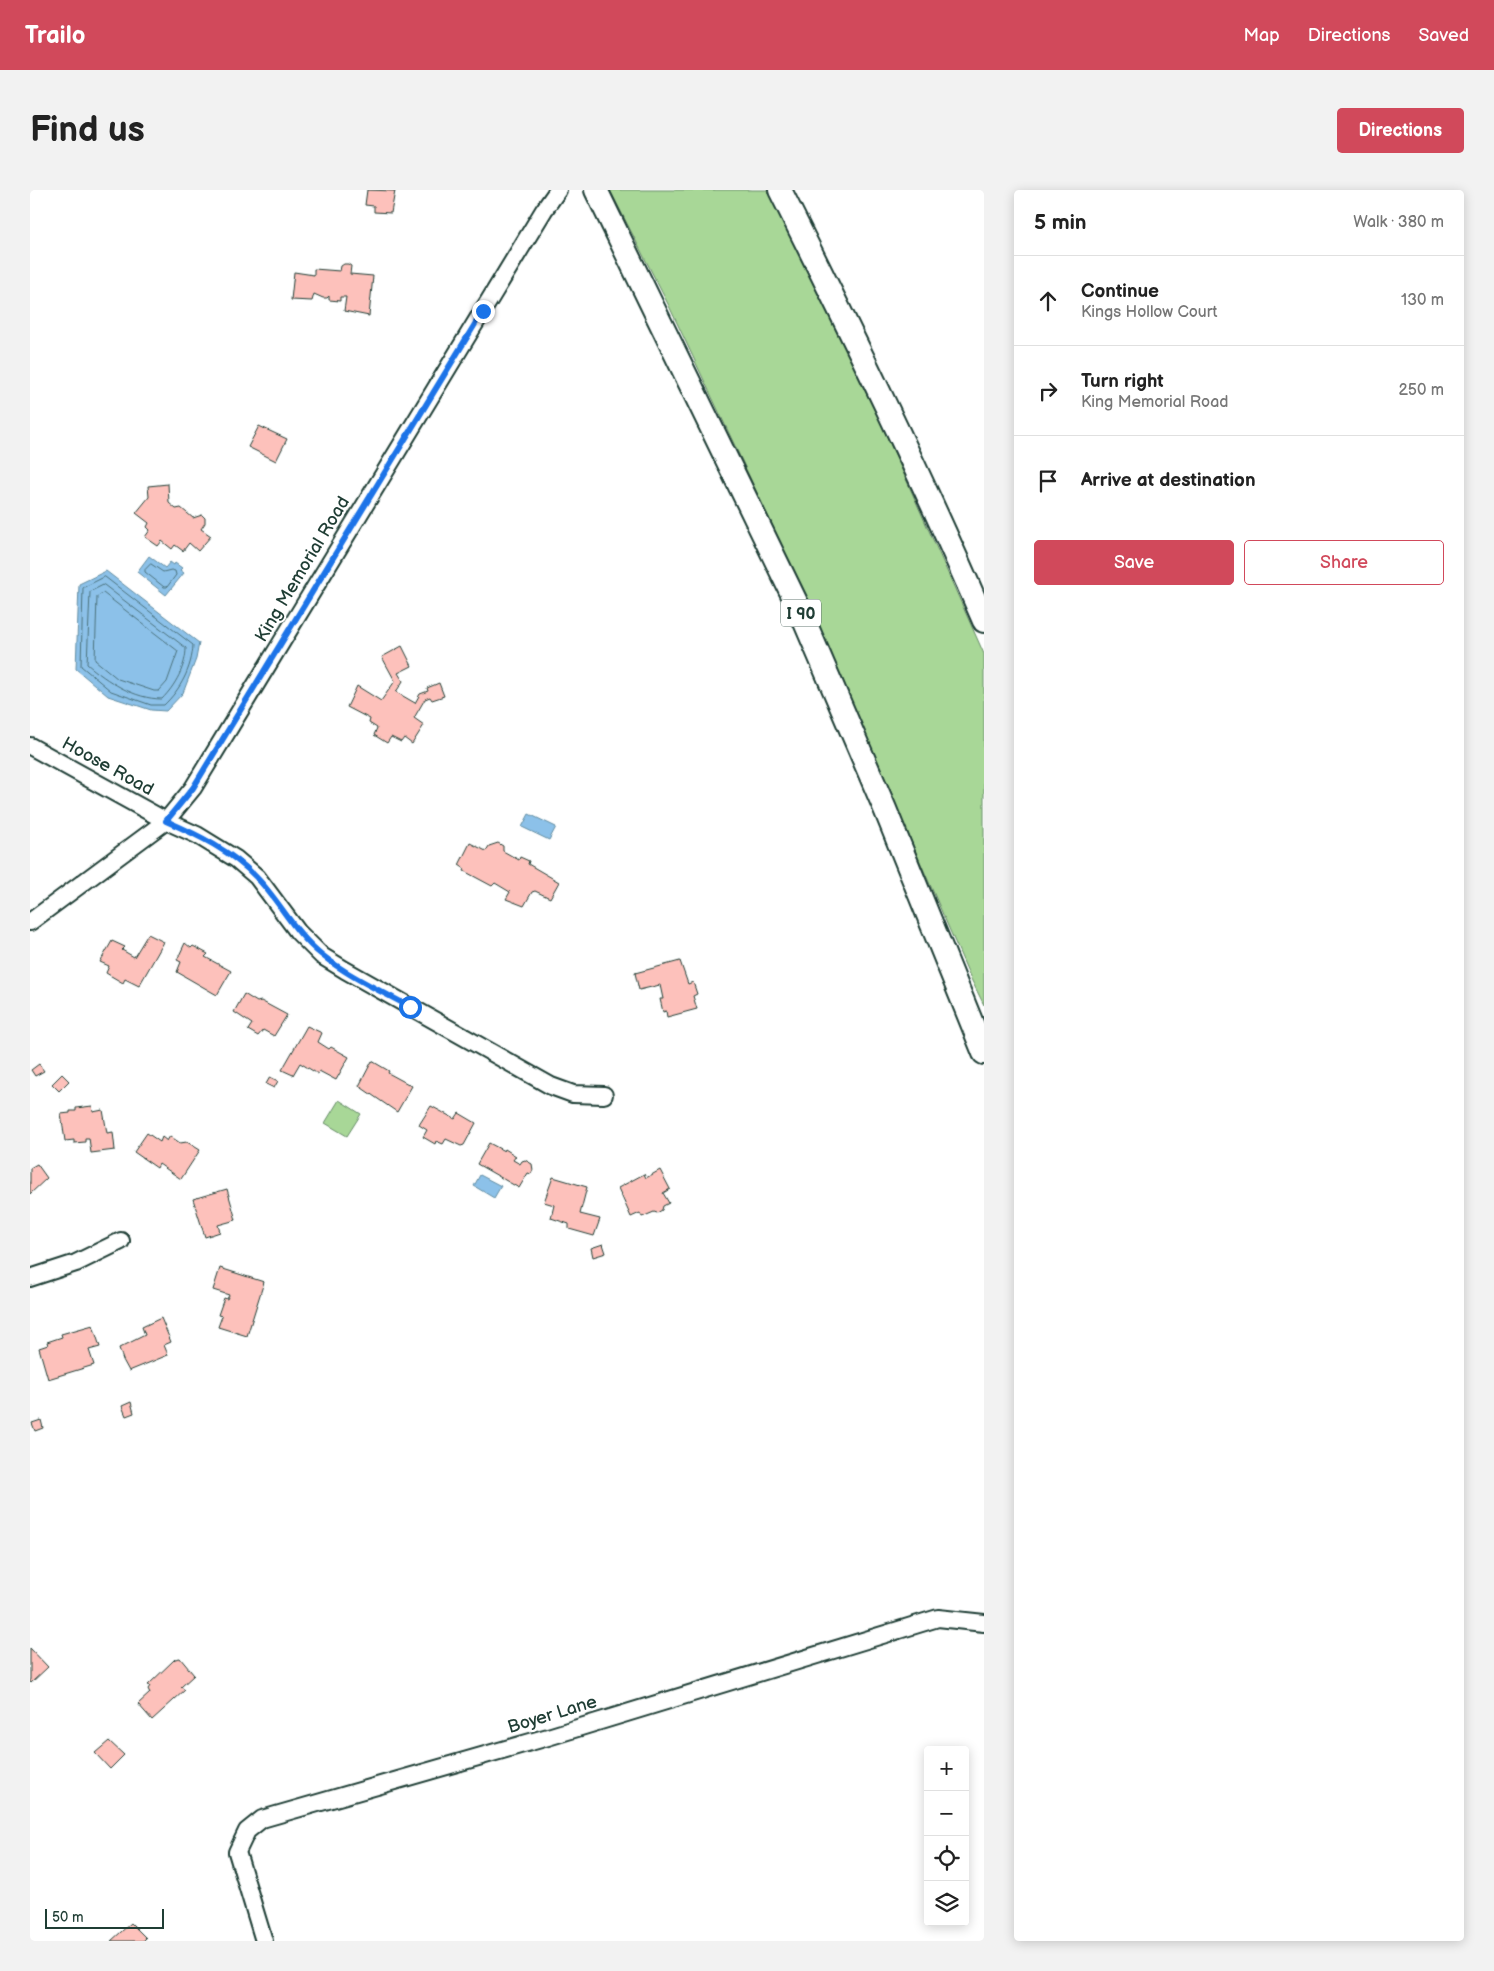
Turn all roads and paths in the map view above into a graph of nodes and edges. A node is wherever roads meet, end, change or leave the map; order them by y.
1 (558, 190) edge
2 (596, 190) edge
3 (780, 190) edge
4 (984, 621) edge
5 (30, 746) edge
6 (166, 821) junction
7 (30, 922) edge
8 (983, 1048) edge
9 (604, 1095) dead end
10 (121, 1241) dead end
11 (30, 1278) edge
12 (984, 1623) edge
13 (264, 1941) edge

1 - 6 street, King Memorial Road
2 - 8 highway, I 90
3 - 4 highway
5 - 6 street, Hoose Road
6 - 7 street, King Memorial Road
6 - 9 street, Hoose Road
10 - 11 street
12 - 13 street, Boyer Lane

